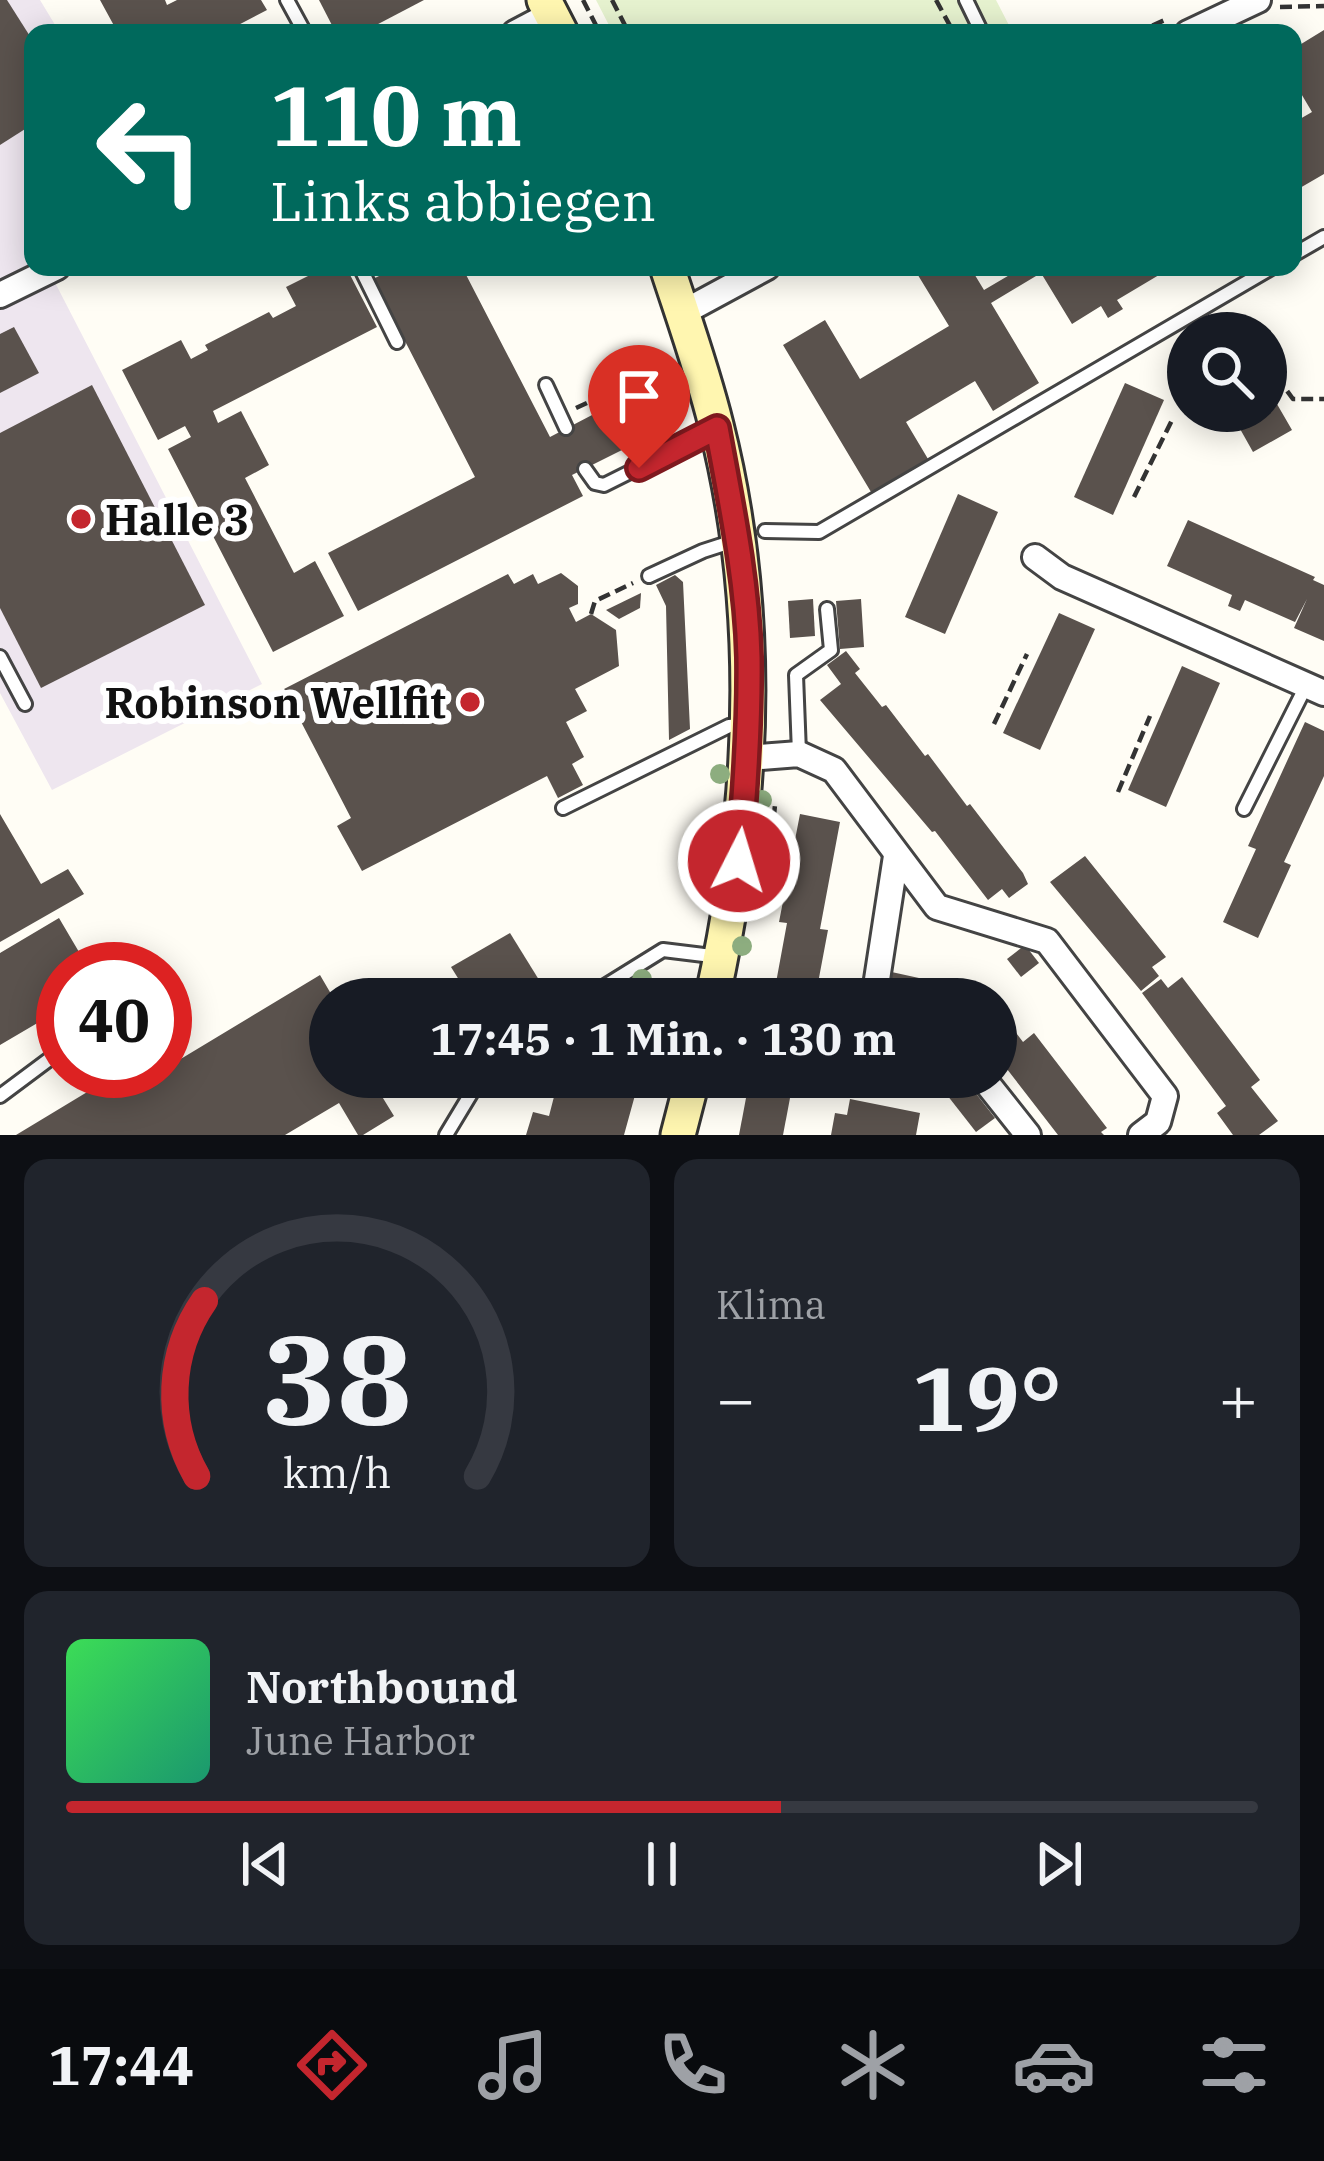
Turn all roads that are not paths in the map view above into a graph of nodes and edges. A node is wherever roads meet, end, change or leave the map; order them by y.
1 (1258, 0) edge
2 (1207, 24) edge
3 (39, 276) edge
4 (364, 276) edge
5 (670, 276) edge
6 (750, 276) edge
7 (1258, 276) edge
8 (0, 295) edge
9 (682, 313) junction
10 (397, 342) dead end
11 (546, 385) dead end
12 (563, 422) road end
13 (717, 428) junction
14 (585, 469) dead end
15 (752, 536) junction
16 (1035, 557) dead end
17 (649, 576) road end
18 (826, 609) dead end
19 (0, 657) edge
20 (1315, 689) edge
21 (25, 704) dead end
22 (748, 742) junction
23 (800, 754) junction
24 (563, 808) dead end
25 (1244, 809) dead end
26 (896, 856) junction
27 (721, 957) junction
28 (618, 978) edge
29 (716, 978) edge
30 (877, 978) edge
31 (36, 1069) edge
32 (0, 1096) edge
33 (468, 1098) edge
34 (688, 1098) edge
35 (999, 1098) edge
36 (446, 1135) edge
37 (678, 1135) edge
38 (1028, 1135) edge
39 (1141, 1135) edge

1 - 2 street
3 - 8 street
4 - 10 lane
5 - 9 street
6 - 9 street
7 - 15 lane
9 - 13 street
11 - 12 lane
13 - 14 lane
13 - 15 street
15 - 17 lane
15 - 22 street
16 - 20 street
18 - 23 lane
19 - 21 lane
20 - 25 lane
22 - 23 street
22 - 24 lane
22 - 27 street
23 - 26 street
26 - 30 street
26 - 39 street
27 - 28 lane
27 - 29 street
31 - 32 lane
33 - 36 lane
34 - 37 street
35 - 38 street

